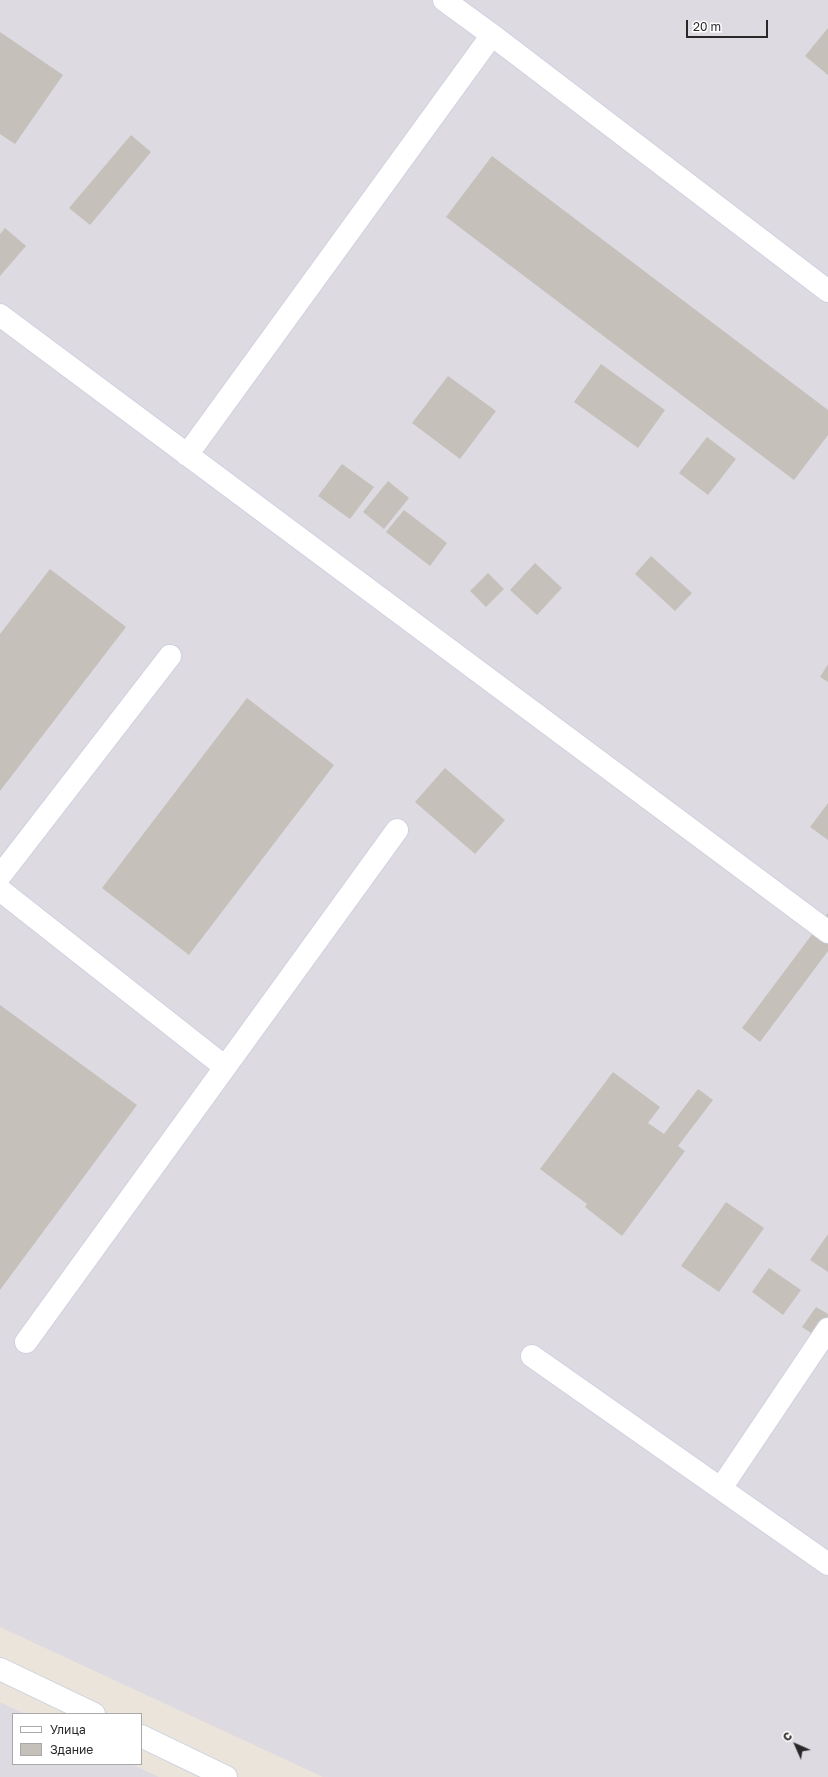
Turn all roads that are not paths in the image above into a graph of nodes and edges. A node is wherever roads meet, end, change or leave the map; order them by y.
1 (444, 0) edge
2 (492, 34) junction
3 (828, 291) edge
4 (0, 315) edge
5 (187, 455) junction
6 (170, 656) dead end
7 (397, 830) dead end
8 (0, 876) edge
9 (0, 890) edge
10 (828, 932) edge
11 (225, 1067) junction
12 (828, 1329) edge
13 (26, 1342) dead end
14 (532, 1356) dead end
15 (721, 1488) junction
16 (828, 1564) edge
17 (0, 1669) edge
18 (92, 1713) edge
19 (142, 1736) edge
20 (226, 1777) edge

1 - 2 street
2 - 3 street
2 - 5 street
4 - 5 street
5 - 10 street
6 - 8 street
7 - 11 street
9 - 11 street
11 - 13 street
12 - 15 street
14 - 15 street
15 - 16 street
17 - 18 street
19 - 20 street

